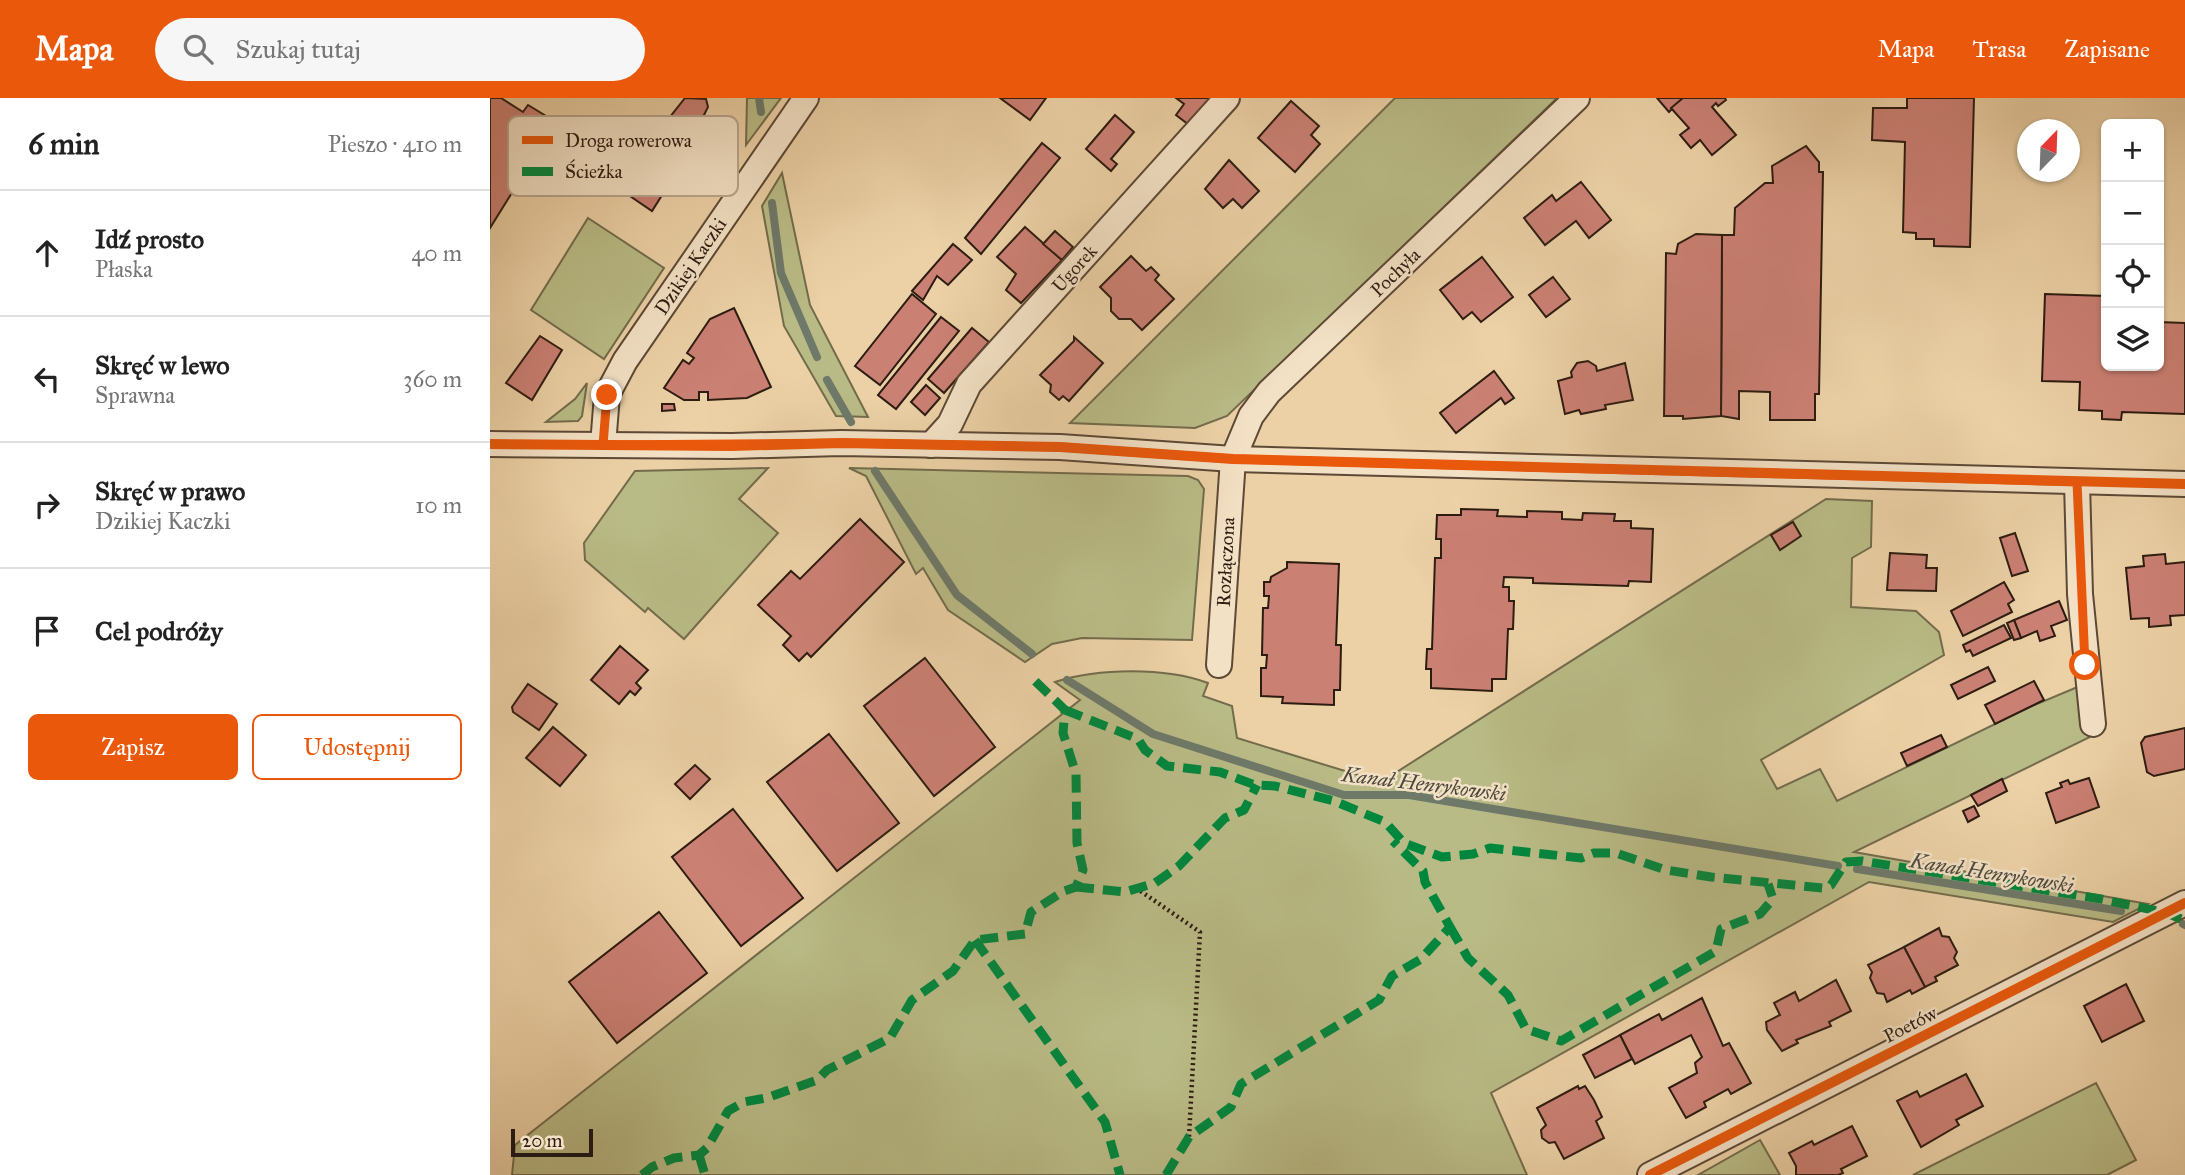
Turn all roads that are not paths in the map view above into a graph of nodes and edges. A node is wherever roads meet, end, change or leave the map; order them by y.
1 (806, 98) edge
2 (1227, 98) edge
3 (1577, 98) edge
4 (490, 444) edge
5 (603, 445) junction
6 (931, 445) junction
7 (1233, 459) junction
8 (2077, 482) junction
9 (2185, 484) edge
10 (1219, 665) dead end
11 (2093, 724) dead end
12 (2185, 903) edge
13 (1650, 1175) edge

1 - 5 street, Dzikiej Kaczki
2 - 6 street, Ugorek
3 - 7 street, Pochyła
4 - 5 street
5 - 6 street
6 - 7 street
7 - 8 street
7 - 10 street, Rozłączona
8 - 9 street
8 - 11 street
12 - 13 street, Poetów

